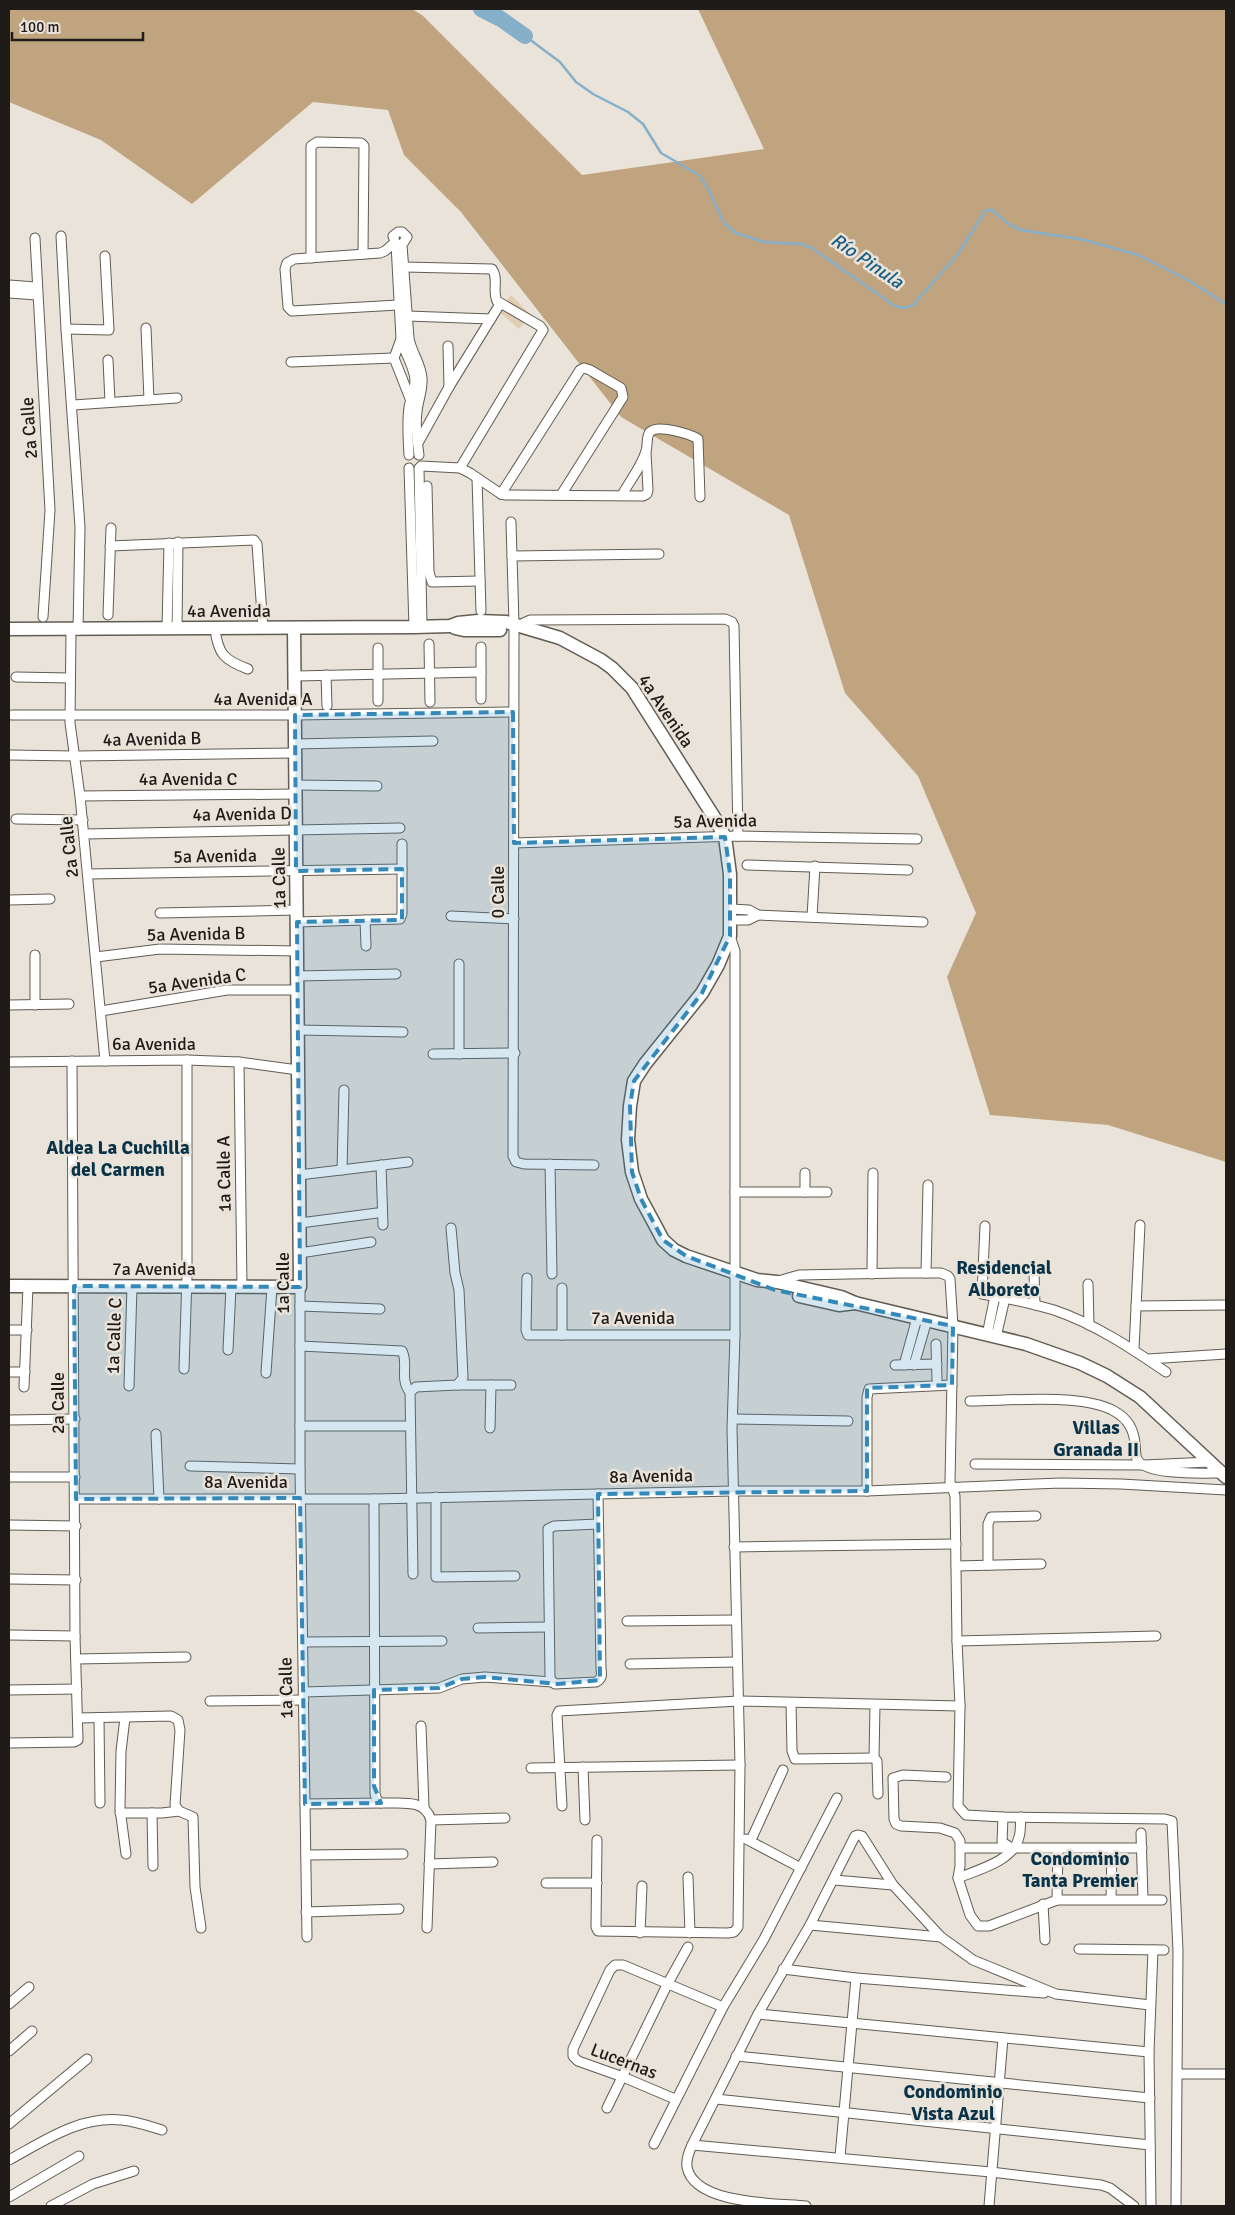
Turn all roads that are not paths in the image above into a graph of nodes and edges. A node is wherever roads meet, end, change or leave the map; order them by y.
1 (61, 236) dead end
2 (34, 238) dead end
3 (397, 244) junction
4 (363, 254) junction
5 (104, 256) dead end
6 (311, 258) junction
7 (404, 267) junction
8 (9, 285) edge
9 (36, 291) junction
10 (9, 293) edge
11 (500, 304) junction
12 (398, 305) junction
13 (407, 316) junction
14 (491, 319) junction
15 (146, 328) dead end
16 (66, 329) junction
17 (402, 338) junction
18 (448, 346) dead end
19 (394, 358) junction
20 (108, 360) dead end
21 (291, 362) dead end
22 (449, 387) junction
23 (177, 398) dead end
24 (149, 400) junction
25 (411, 401) junction
26 (110, 402) junction
27 (73, 405) junction
28 (418, 444) junction
29 (646, 452) junction
30 (409, 455) junction
31 (418, 463) junction
32 (460, 468) junction
33 (477, 478) junction
34 (426, 486) dead end
35 (501, 494) junction
36 (561, 495) junction
37 (622, 495) junction
38 (700, 496) dead end
39 (511, 522) dead end
40 (111, 528) dead end
41 (174, 543) junction
42 (110, 546) junction
43 (659, 554) dead end
44 (512, 556) junction
45 (480, 582) junction
46 (481, 611) dead end
47 (108, 615) dead end
48 (43, 617) dead end
49 (418, 626) junction
50 (517, 626) junction
51 (263, 628) junction
52 (294, 628) junction
53 (9, 629) edge
54 (172, 629) junction
55 (215, 629) junction
56 (74, 630) junction
57 (429, 644) dead end
58 (481, 647) dead end
59 (378, 648) dead end
60 (248, 669) dead end
61 (481, 672) junction
62 (430, 673) junction
63 (378, 674) junction
64 (326, 675) junction
65 (296, 676) junction
66 (16, 677) dead end
67 (70, 678) junction
68 (481, 699) dead end
69 (378, 702) dead end
70 (430, 702) dead end
71 (327, 706) dead end
72 (513, 712) junction
73 (12, 715) dead end
74 (70, 715) junction
75 (295, 715) junction
76 (433, 741) dead end
77 (295, 749) junction
78 (9, 755) edge
79 (76, 756) junction
80 (377, 786) dead end
81 (296, 790) junction
82 (80, 796) junction
83 (16, 819) dead end
84 (83, 820) junction
85 (400, 828) dead end
86 (296, 829) junction
87 (84, 834) junction
88 (738, 836) junction
89 (725, 837) junction
90 (917, 839) dead end
91 (514, 843) junction
92 (402, 844) dead end
93 (747, 865) dead end
94 (814, 866) junction
95 (402, 869) junction
96 (908, 870) dead end
97 (296, 871) junction
98 (88, 874) junction
99 (50, 899) dead end
100 (9, 900) edge
101 (160, 913) dead end
102 (731, 914) junction
103 (297, 916) junction
104 (451, 916) dead end
105 (812, 917) junction
106 (514, 919) junction
107 (366, 920) junction
108 (923, 922) dead end
109 (730, 936) junction
110 (366, 946) dead end
111 (297, 951) junction
112 (35, 956) dead end
113 (96, 957) junction
114 (459, 964) dead end
115 (396, 974) dead end
116 (297, 976) junction
117 (298, 990) junction
118 (69, 1004) dead end
119 (36, 1005) junction
120 (9, 1006) edge
121 (101, 1011) junction
122 (298, 1030) junction
123 (403, 1032) dead end
124 (515, 1053) junction
125 (433, 1054) dead end
126 (459, 1054) junction
127 (187, 1060) junction
128 (72, 1061) junction
129 (105, 1061) junction
130 (9, 1062) edge
131 (239, 1062) junction
132 (298, 1070) junction
133 (344, 1090) dead end
134 (408, 1162) dead end
135 (550, 1164) junction
136 (381, 1165) junction
137 (594, 1165) dead end
138 (342, 1170) junction
139 (804, 1173) dead end
140 (873, 1173) dead end
141 (299, 1175) junction
142 (928, 1186) dead end
143 (735, 1192) junction
144 (804, 1192) junction
145 (827, 1192) dead end
146 (377, 1213) dead end
147 (300, 1223) junction
148 (383, 1225) dead end
149 (1140, 1225) dead end
150 (986, 1226) dead end
151 (451, 1228) dead end
152 (370, 1242) dead end
153 (300, 1253) junction
154 (1034, 1272) dead end
155 (926, 1273) junction
156 (552, 1274) dead end
157 (735, 1274) junction
158 (872, 1274) junction
159 (527, 1278) dead end
160 (756, 1280) junction
161 (777, 1282) junction
162 (1088, 1284) dead end
163 (9, 1286) edge
164 (28, 1286) junction
165 (74, 1286) junction
166 (186, 1286) junction
167 (132, 1287) junction
168 (236, 1287) junction
169 (272, 1287) junction
170 (300, 1287) junction
171 (562, 1288) dead end
172 (995, 1296) junction
173 (1005, 1298) junction
174 (855, 1303) junction
175 (1226, 1304) edge
176 (1035, 1305) junction
177 (300, 1306) junction
178 (1136, 1306) junction
179 (380, 1309) dead end
180 (922, 1319) junction
181 (1088, 1325) junction
182 (953, 1326) junction
183 (9, 1330) edge
184 (27, 1330) junction
185 (562, 1335) junction
186 (735, 1335) junction
187 (992, 1336) junction
188 (936, 1344) dead end
189 (300, 1346) junction
190 (228, 1350) dead end
191 (1134, 1350) junction
192 (1226, 1354) edge
193 (1147, 1359) junction
194 (937, 1364) junction
195 (914, 1365) junction
196 (184, 1369) dead end
197 (9, 1372) edge
198 (25, 1372) junction
199 (1166, 1372) dead end
200 (266, 1373) dead end
201 (937, 1380) dead end
202 (457, 1385) junction
203 (491, 1385) junction
204 (511, 1385) dead end
205 (952, 1385) junction
206 (129, 1386) dead end
207 (24, 1387) dead end
208 (410, 1392) junction
209 (970, 1401) dead end
210 (75, 1419) junction
211 (733, 1419) junction
212 (9, 1420) edge
213 (848, 1421) dead end
214 (300, 1426) junction
215 (410, 1426) junction
216 (490, 1428) dead end
217 (156, 1434) dead end
218 (1210, 1462) junction
219 (975, 1464) dead end
220 (1144, 1465) junction
221 (190, 1466) dead end
222 (300, 1469) junction
223 (1224, 1475) edge
224 (9, 1477) edge
225 (75, 1477) junction
226 (952, 1489) junction
227 (1226, 1490) edge
228 (733, 1491) junction
229 (867, 1491) junction
230 (598, 1494) junction
231 (436, 1497) junction
232 (300, 1498) junction
233 (412, 1498) junction
234 (76, 1499) junction
235 (159, 1499) junction
236 (374, 1499) junction
237 (1036, 1516) dead end
238 (598, 1524) junction
239 (9, 1525) edge
240 (76, 1526) junction
241 (956, 1544) junction
242 (734, 1547) junction
243 (1041, 1564) dead end
244 (988, 1565) junction
245 (956, 1566) junction
246 (413, 1574) dead end
247 (515, 1576) dead end
248 (9, 1579) edge
249 (76, 1580) junction
250 (736, 1620) junction
251 (627, 1621) dead end
252 (548, 1627) junction
253 (478, 1628) dead end
254 (9, 1635) edge
255 (75, 1636) junction
256 (1156, 1636) dead end
257 (442, 1640) dead end
258 (957, 1641) junction
259 (303, 1642) junction
260 (374, 1642) junction
261 (186, 1657) dead end
262 (76, 1659) junction
263 (737, 1662) junction
264 (630, 1664) dead end
265 (552, 1682) junction
266 (76, 1689) junction
267 (9, 1690) edge
268 (374, 1690) junction
269 (304, 1696) junction
270 (210, 1701) dead end
271 (739, 1701) junction
272 (792, 1702) junction
273 (875, 1704) junction
274 (960, 1706) junction
275 (78, 1718) junction
276 (99, 1718) junction
277 (125, 1718) junction
278 (421, 1726) dead end
279 (9, 1743) edge
280 (874, 1758) junction
281 (740, 1765) junction
282 (584, 1767) junction
283 (532, 1768) dead end
284 (560, 1768) junction
285 (783, 1770) dead end
286 (946, 1776) dead end
287 (878, 1794) dead end
288 (836, 1798) dead end
289 (100, 1803) dead end
290 (381, 1803) junction
291 (305, 1804) junction
292 (424, 1806) junction
293 (562, 1806) dead end
294 (179, 1811) junction
295 (120, 1813) junction
296 (152, 1813) junction
297 (1003, 1817) junction
298 (1021, 1817) junction
299 (505, 1818) dead end
300 (431, 1820) junction
301 (585, 1820) dead end
302 (1141, 1833) dead end
303 (741, 1838) junction
304 (597, 1840) dead end
305 (751, 1840) junction
306 (960, 1848) junction
307 (1142, 1848) junction
308 (1013, 1849) junction
309 (1112, 1849) junction
310 (1058, 1850) junction
311 (126, 1854) dead end
312 (403, 1854) dead end
313 (306, 1855) junction
314 (493, 1862) dead end
315 (429, 1864) junction
316 (153, 1866) dead end
317 (801, 1868) junction
318 (688, 1877) dead end
319 (958, 1878) junction
320 (834, 1880) junction
321 (546, 1883) dead end
322 (597, 1883) junction
323 (893, 1885) junction
324 (642, 1886) dead end
325 (1111, 1899) junction
326 (1143, 1899) junction
327 (1057, 1900) junction
328 (1162, 1900) dead end
329 (1043, 1904) junction
330 (399, 1909) dead end
331 (306, 1912) junction
332 (810, 1925) junction
333 (201, 1928) dead end
334 (427, 1928) dead end
335 (640, 1933) junction
336 (690, 1933) junction
337 (307, 1937) dead end
338 (941, 1937) junction
339 (1045, 1940) dead end
340 (688, 1947) dead end
341 (1079, 1949) dead end
342 (1153, 1950) junction
343 (1164, 1950) dead end
344 (783, 1969) junction
345 (856, 1978) junction
346 (668, 1983) junction
347 (29, 1986) dead end
348 (1056, 1994) junction
349 (9, 2004) edge
350 (1150, 2005) junction
351 (723, 2007) junction
352 (758, 2014) junction
353 (851, 2024) junction
354 (32, 2031) dead end
355 (1003, 2038) junction
356 (9, 2051) edge
357 (1149, 2052) junction
358 (736, 2056) junction
359 (87, 2059) dead end
360 (847, 2068) junction
361 (1178, 2074) junction
362 (1226, 2074) edge
363 (623, 2077) junction
364 (999, 2083) junction
365 (1150, 2098) junction
366 (675, 2099) junction
367 (716, 2099) junction
368 (607, 2108) dead end
369 (844, 2112) junction
370 (9, 2124) edge
371 (995, 2128) junction
372 (162, 2130) dead end
373 (654, 2144) dead end
374 (692, 2145) junction
375 (1150, 2145) junction
376 (79, 2156) dead end
377 (840, 2157) junction
378 (9, 2160) edge
379 (134, 2171) dead end
380 (991, 2172) junction
381 (9, 2198) edge
382 (51, 2206) edge
383 (806, 2206) edge
384 (989, 2206) edge
385 (1134, 2206) edge
386 (1151, 2206) edge
387 (1176, 2206) edge

1 - 16 street, 2a Calle
2 - 9 street, 2a Calle
3 - 4 street
3 - 7 street
3 - 12 street
4 - 6 street
4 - 6 street
5 - 16 street
6 - 12 street
7 - 11 street
7 - 13 street
8 - 9 street
9 - 10 street
9 - 48 street, 2a Calle
11 - 14 street
11 - 32 street
12 - 17 street
13 - 14 street
13 - 28 street
14 - 22 street
15 - 24 street
16 - 27 street, 2a Calle
17 - 19 street
17 - 25 street
18 - 22 street
19 - 21 street
19 - 25 street
20 - 26 street
22 - 28 street
23 - 24 street
24 - 26 street
25 - 30 street
26 - 27 street
27 - 56 street, 2a Calle
28 - 31 street
29 - 37 street
29 - 37 street
29 - 38 street
30 - 31 street
30 - 31 street
31 - 32 street
31 - 49 street
32 - 33 street
33 - 35 street
33 - 45 street
34 - 45 street
35 - 36 street
35 - 36 street
36 - 37 street
39 - 44 street, 0 Calle
40 - 42 street
41 - 42 street
41 - 51 street
41 - 54 street
42 - 47 street
43 - 44 street
44 - 50 street, 0 Calle
45 - 46 street
49 - 50 main road, 4a Avenida
49 - 52 main road, 4a Avenida
50 - 72 street, 0 Calle
50 - 88 street, 4a Avenida
50 - 89 main road, 4a Avenida
51 - 52 main road, 4a Avenida
51 - 55 main road, 4a Avenida
52 - 65 main road, 1a Calle
53 - 56 main road, 4a Avenida
54 - 55 main road, 4a Avenida
54 - 56 main road, 4a Avenida
55 - 60 street
56 - 67 street, 2a Calle
57 - 62 street
58 - 61 street
59 - 63 street
61 - 62 street
61 - 68 street
62 - 63 street
62 - 70 street
63 - 64 street
63 - 69 street
64 - 65 street
64 - 71 street
65 - 75 main road, 1a Calle
66 - 67 street
67 - 74 street, 2a Calle
72 - 75 street, 4a Avenida A
72 - 91 street, 0 Calle
73 - 74 street, 4a Avenida A
74 - 75 street, 4a Avenida A
74 - 79 street, 2a Calle
75 - 77 main road, 1a Calle
76 - 77 street, 4a Avenida B
77 - 79 street, 4a Avenida B
77 - 81 main road, 1a Calle
78 - 79 street, 4a Avenida B
79 - 82 street, 2a Calle
80 - 81 street, 4a Avenida C
81 - 82 street, 4a Avenida C
81 - 86 main road, 1a Calle
82 - 84 street, 2a Calle
83 - 84 street
84 - 87 street, 2a Calle
85 - 86 street, 4a Avenida D
86 - 87 street, 4a Avenida D
86 - 97 main road, 1a Calle
87 - 98 street, 2a Calle
88 - 89 street, 5a Avenida
88 - 90 street, 5a Avenida
89 - 91 street, 5a Avenida
89 - 102 main road
91 - 106 street, 0 Calle
92 - 95 street
93 - 94 street
94 - 96 street
94 - 105 street
95 - 97 street, 5a Avenida
95 - 107 street
97 - 98 street, 5a Avenida
97 - 103 main road, 1a Calle
98 - 113 street, 2a Calle
99 - 100 street
101 - 103 street
102 - 105 street
102 - 109 main road
103 - 107 street
103 - 111 main road, 1a Calle
104 - 106 street
105 - 108 street
106 - 124 street, 0 Calle
107 - 110 street
109 - 143 street
109 - 157 main road
111 - 113 street, 5a Avenida B
111 - 116 main road, 1a Calle
112 - 119 street
113 - 121 street, 2a Calle
114 - 126 street
115 - 116 street
116 - 117 main road, 1a Calle
117 - 121 street, 5a Avenida C
117 - 122 main road, 1a Calle
118 - 119 street
119 - 120 street
121 - 129 street, 2a Calle
122 - 123 street
122 - 132 main road, 1a Calle
124 - 126 street
124 - 135 street, 0 Calle
125 - 126 street
127 - 129 street, 6a Avenida
127 - 131 street, 6a Avenida
127 - 166 street
128 - 129 street, 6a Avenida
128 - 130 street, 6a Avenida
128 - 165 street, 2a Calle
131 - 132 street, 6a Avenida
131 - 168 street, 1a Calle A
132 - 141 main road, 1a Calle
133 - 138 street
134 - 136 street
135 - 137 street
135 - 156 street
136 - 138 street
136 - 148 street
138 - 141 street
139 - 144 street
140 - 158 street
141 - 147 main road, 1a Calle
142 - 155 street
143 - 144 street
143 - 157 street
144 - 145 street
146 - 147 street
147 - 153 main road, 1a Calle
149 - 178 street
150 - 172 street
151 - 202 street
152 - 153 street
153 - 170 main road, 1a Calle
154 - 176 street
155 - 158 street
155 - 182 street
157 - 160 main road
157 - 186 street
158 - 161 street
159 - 185 street, 7a Avenida
160 - 161 main road
160 - 174 main road
161 - 174 main road
162 - 181 street
163 - 164 main road, 7a Avenida
164 - 165 main road, 7a Avenida
164 - 184 street
165 - 167 main road, 7a Avenida
165 - 210 street, 2a Calle
166 - 167 main road, 7a Avenida
166 - 168 main road, 7a Avenida
166 - 196 street
167 - 206 street, 1a Calle C
168 - 169 main road, 7a Avenida
168 - 190 street, 1a Calle A
169 - 170 main road, 7a Avenida
169 - 200 street
170 - 177 street, 1a Calle
171 - 185 street
172 - 173 street
172 - 187 street
173 - 176 street
173 - 187 street
174 - 180 main road
175 - 178 street
176 - 181 street
177 - 179 street
177 - 189 street, 1a Calle
178 - 191 street
180 - 182 main road
180 - 195 street
180 - 195 street
181 - 191 street
182 - 187 main road
182 - 205 street
183 - 184 street
184 - 198 street
185 - 186 street, 7a Avenida
186 - 211 street
187 - 218 main road
188 - 194 street
189 - 208 street
189 - 214 street, 1a Calle
191 - 193 street
192 - 193 street
193 - 199 street
194 - 195 street
194 - 201 street
197 - 198 street
198 - 207 street
202 - 203 street
202 - 208 street
203 - 204 street
203 - 216 street
205 - 226 street
205 - 229 street
208 - 215 street
209 - 220 street
210 - 212 street
210 - 225 street, 2a Calle
211 - 213 street
211 - 228 street
214 - 215 street
214 - 222 street, 1a Calle
215 - 233 street
217 - 235 street
218 - 220 street
218 - 223 main road
219 - 220 street
220 - 223 street
221 - 222 street
222 - 232 street, 1a Calle
224 - 225 street
225 - 234 street, 2a Calle
226 - 227 street, 8a Avenida
226 - 229 street, 8a Avenida
226 - 241 street
228 - 229 street, 8a Avenida
228 - 230 street, 8a Avenida
228 - 242 street
230 - 231 street, 8a Avenida
230 - 238 street
231 - 233 street, 8a Avenida
231 - 247 street
232 - 235 street, 8a Avenida
232 - 236 street, 8a Avenida
232 - 259 street, 1a Calle
233 - 236 street, 8a Avenida
233 - 246 street
234 - 235 street, 8a Avenida
234 - 240 street, 2a Calle
236 - 260 street
237 - 244 street
238 - 252 street
238 - 265 street
239 - 240 street
240 - 249 street, 2a Calle
241 - 242 street
241 - 245 street
242 - 250 street
243 - 244 street
244 - 245 street
245 - 258 street
248 - 249 street
249 - 255 street, 2a Calle
250 - 251 street
250 - 263 street
252 - 253 street
252 - 265 street
254 - 255 street
255 - 262 street, 2a Calle
256 - 258 street
257 - 260 street
258 - 274 street
259 - 260 street
259 - 269 street, 1a Calle
260 - 268 street
261 - 262 street
262 - 266 street, 2a Calle
263 - 264 street
263 - 271 street
265 - 268 street
266 - 267 street
266 - 275 street, 2a Calle
268 - 269 street
268 - 290 street
269 - 270 street
269 - 291 street, 1a Calle
271 - 272 street
271 - 281 street
271 - 284 street
272 - 273 street
272 - 280 street
273 - 274 street
273 - 280 street
274 - 297 street
275 - 276 street
275 - 279 street, 2a Calle
276 - 277 street
276 - 289 street
277 - 294 street
277 - 295 street
278 - 292 street
280 - 287 street
281 - 282 street
281 - 303 street
282 - 284 street
282 - 301 street
283 - 284 street
284 - 293 street
285 - 305 street
286 - 306 street
288 - 317 street
290 - 291 street
290 - 292 street
291 - 313 street, 1a Calle
292 - 300 street
294 - 296 street
294 - 333 street
295 - 296 street
295 - 311 street
296 - 316 street
297 - 298 street
297 - 308 street
298 - 308 street
298 - 361 street
299 - 300 street
300 - 315 street
302 - 307 street
303 - 305 street
303 - 336 street
304 - 322 street
305 - 317 street
306 - 308 street
306 - 319 street
307 - 309 street
307 - 326 street
308 - 310 street
308 - 319 street
309 - 310 street
309 - 325 street
310 - 327 street
312 - 313 street
313 - 331 street, 1a Calle
314 - 315 street
315 - 334 street
317 - 351 street
318 - 336 street
319 - 329 street
320 - 323 street
320 - 323 street
320 - 332 street
321 - 322 street
322 - 335 street
323 - 338 street
324 - 335 street
325 - 326 street
325 - 327 street
326 - 328 street
327 - 329 street
329 - 339 street
330 - 331 street
331 - 337 street, 1a Calle
332 - 338 street
332 - 344 street
335 - 336 street
338 - 348 street
340 - 346 street
341 - 342 street
342 - 343 street
342 - 350 street
344 - 345 street
344 - 352 street
345 - 348 street
345 - 353 street
346 - 351 street
346 - 363 street
346 - 363 street, Lucernas
347 - 349 street
348 - 350 street
350 - 357 street
351 - 366 street
352 - 353 street
352 - 358 street
353 - 355 street
353 - 360 street
354 - 356 street
355 - 357 street
355 - 364 street
357 - 365 street
358 - 360 street
358 - 367 street
359 - 370 street
360 - 364 street
360 - 369 street
361 - 362 street
361 - 387 street
363 - 366 street, Lucernas
363 - 368 street
364 - 365 street
364 - 371 street
365 - 375 street
366 - 373 street
367 - 369 street
367 - 374 street
369 - 371 street
369 - 377 street
371 - 375 street
371 - 380 street
372 - 378 street
374 - 377 street
374 - 383 street
375 - 386 street
376 - 381 street
377 - 380 street
379 - 382 street
380 - 384 street
380 - 385 street

